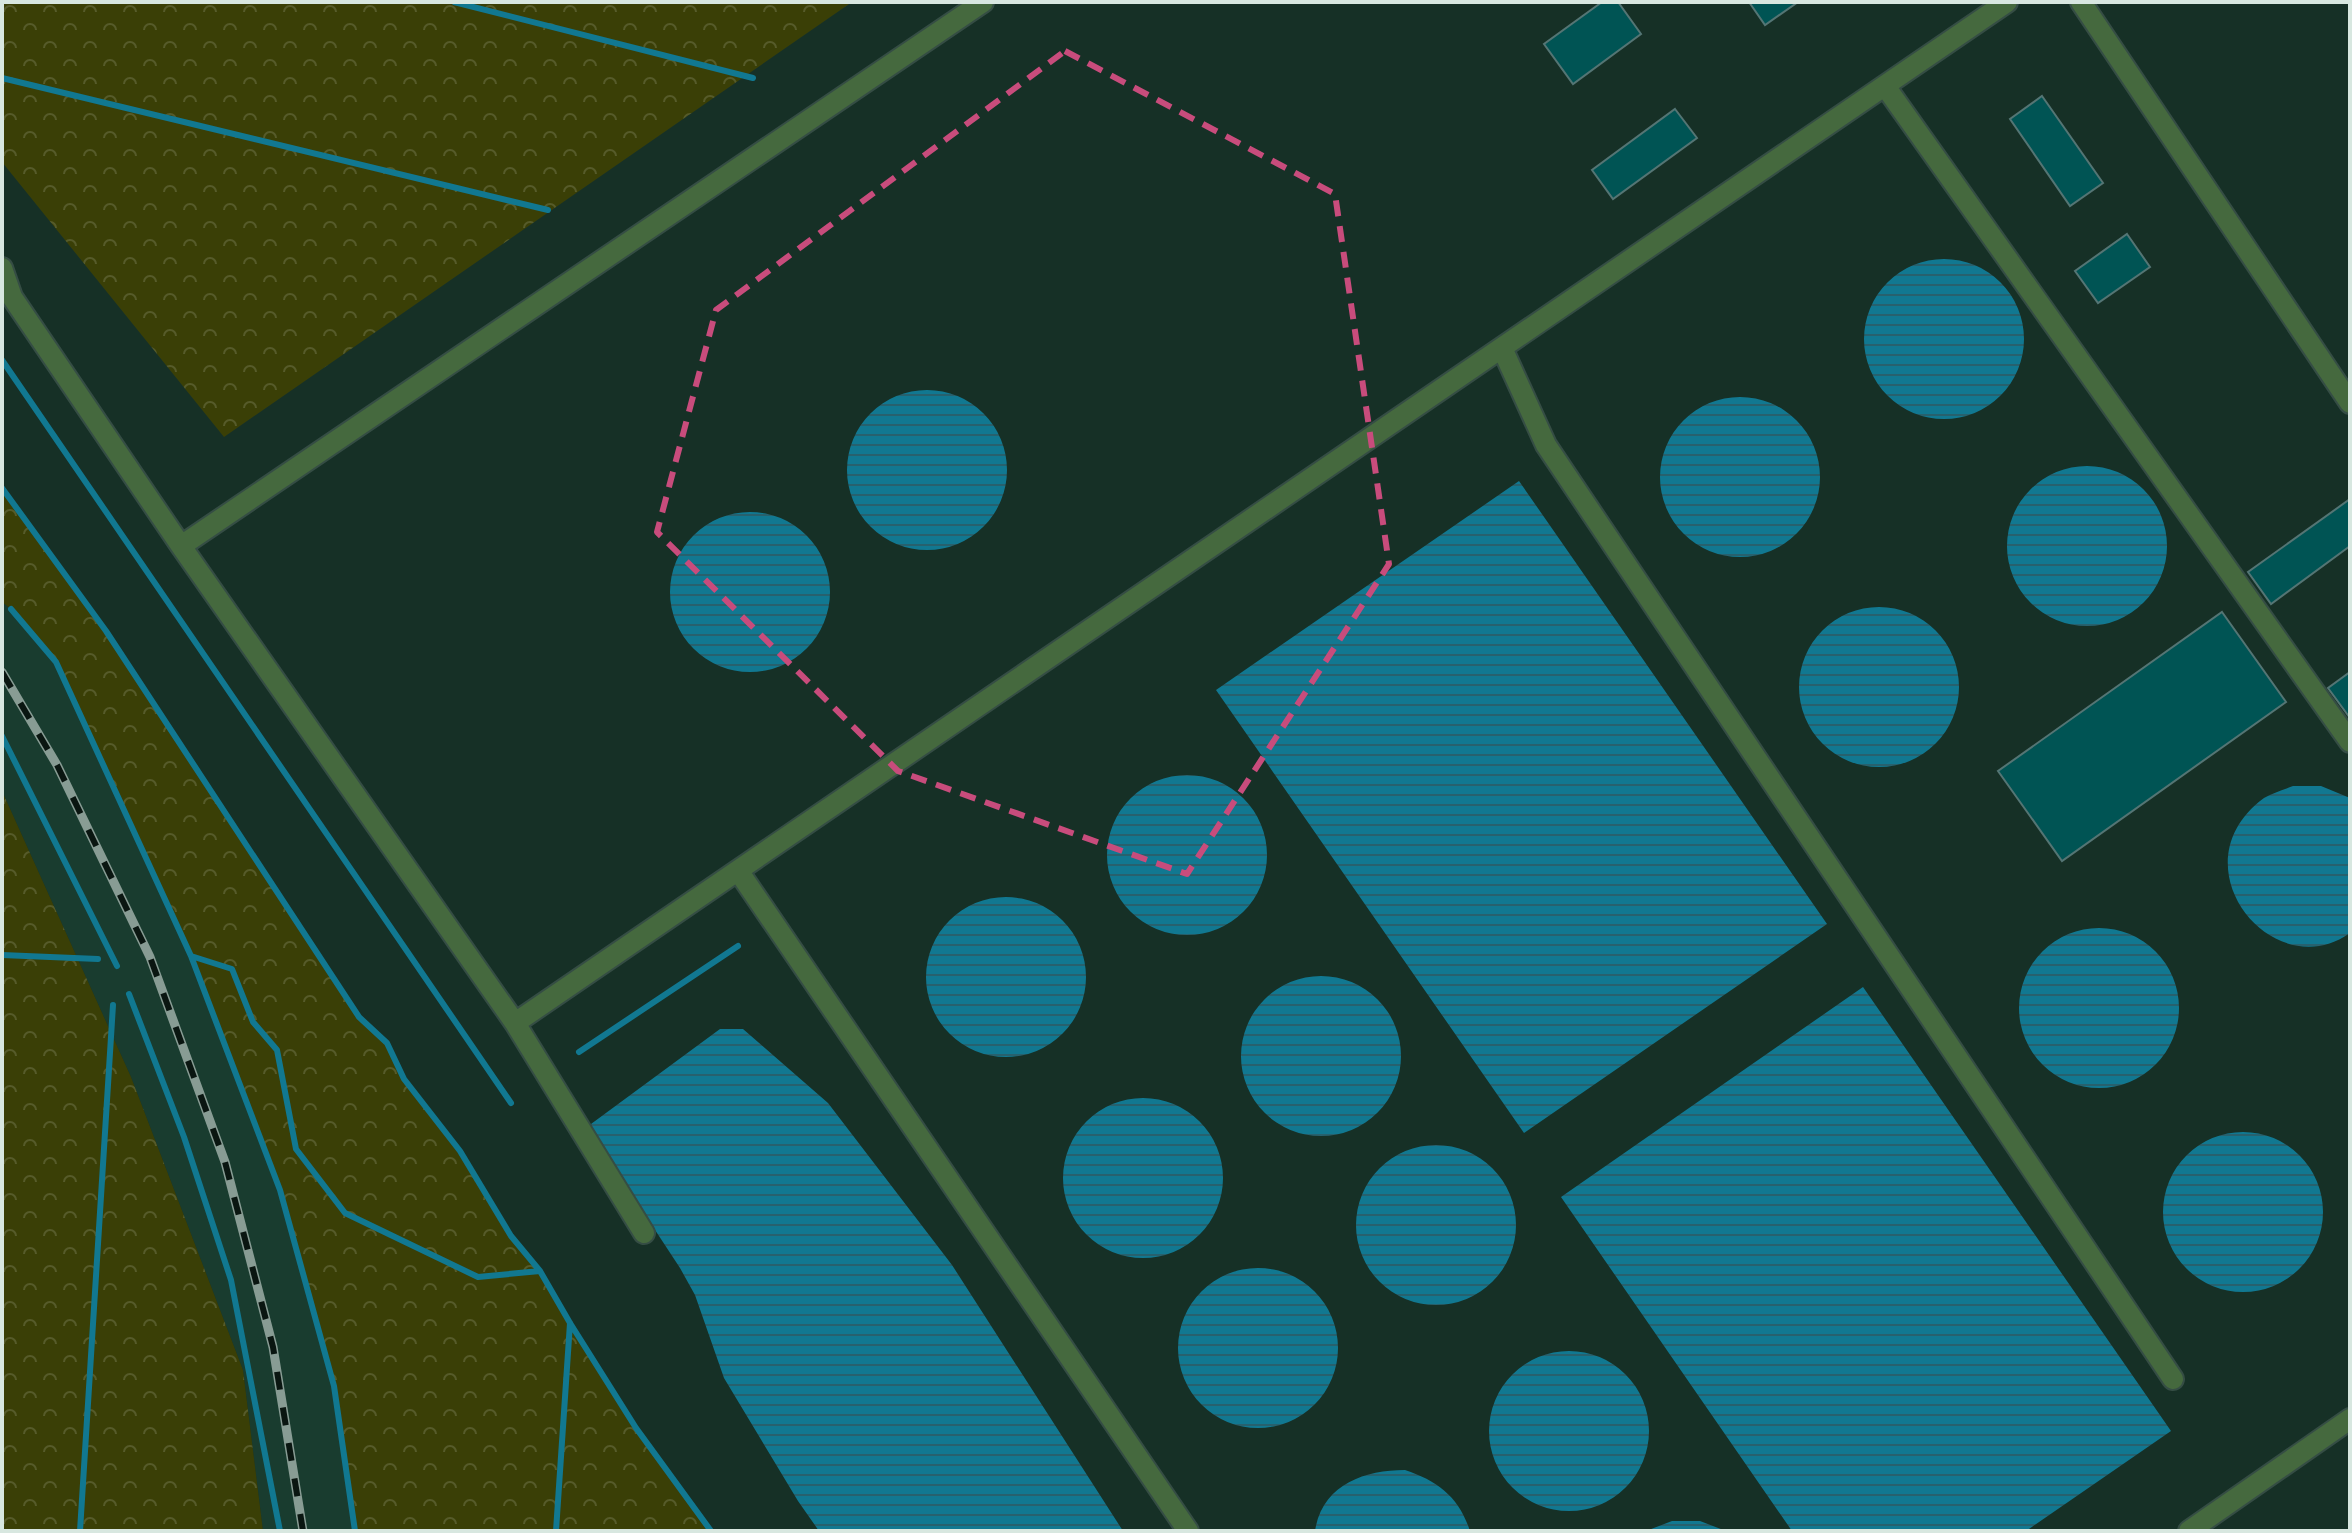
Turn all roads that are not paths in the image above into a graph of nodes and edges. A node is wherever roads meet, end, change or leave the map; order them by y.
1 (983, 2) edge
2 (2007, 2) edge
3 (2081, 2) edge
4 (1885, 86) junction
5 (2, 268) edge
6 (1502, 348) junction
7 (2350, 403) edge
8 (181, 546) junction
9 (2350, 742) edge
10 (739, 872) junction
11 (515, 1023) junction
12 (644, 1233) dead end
13 (2173, 1379) dead end
14 (2350, 1419) edge
15 (1188, 1531) edge
16 (2189, 1531) edge

1 - 8 lane
2 - 4 lane
3 - 7 lane
4 - 6 lane
4 - 9 lane
5 - 8 lane
6 - 10 lane
6 - 13 lane
8 - 11 lane
10 - 11 lane
10 - 15 lane
11 - 12 lane
14 - 16 lane

